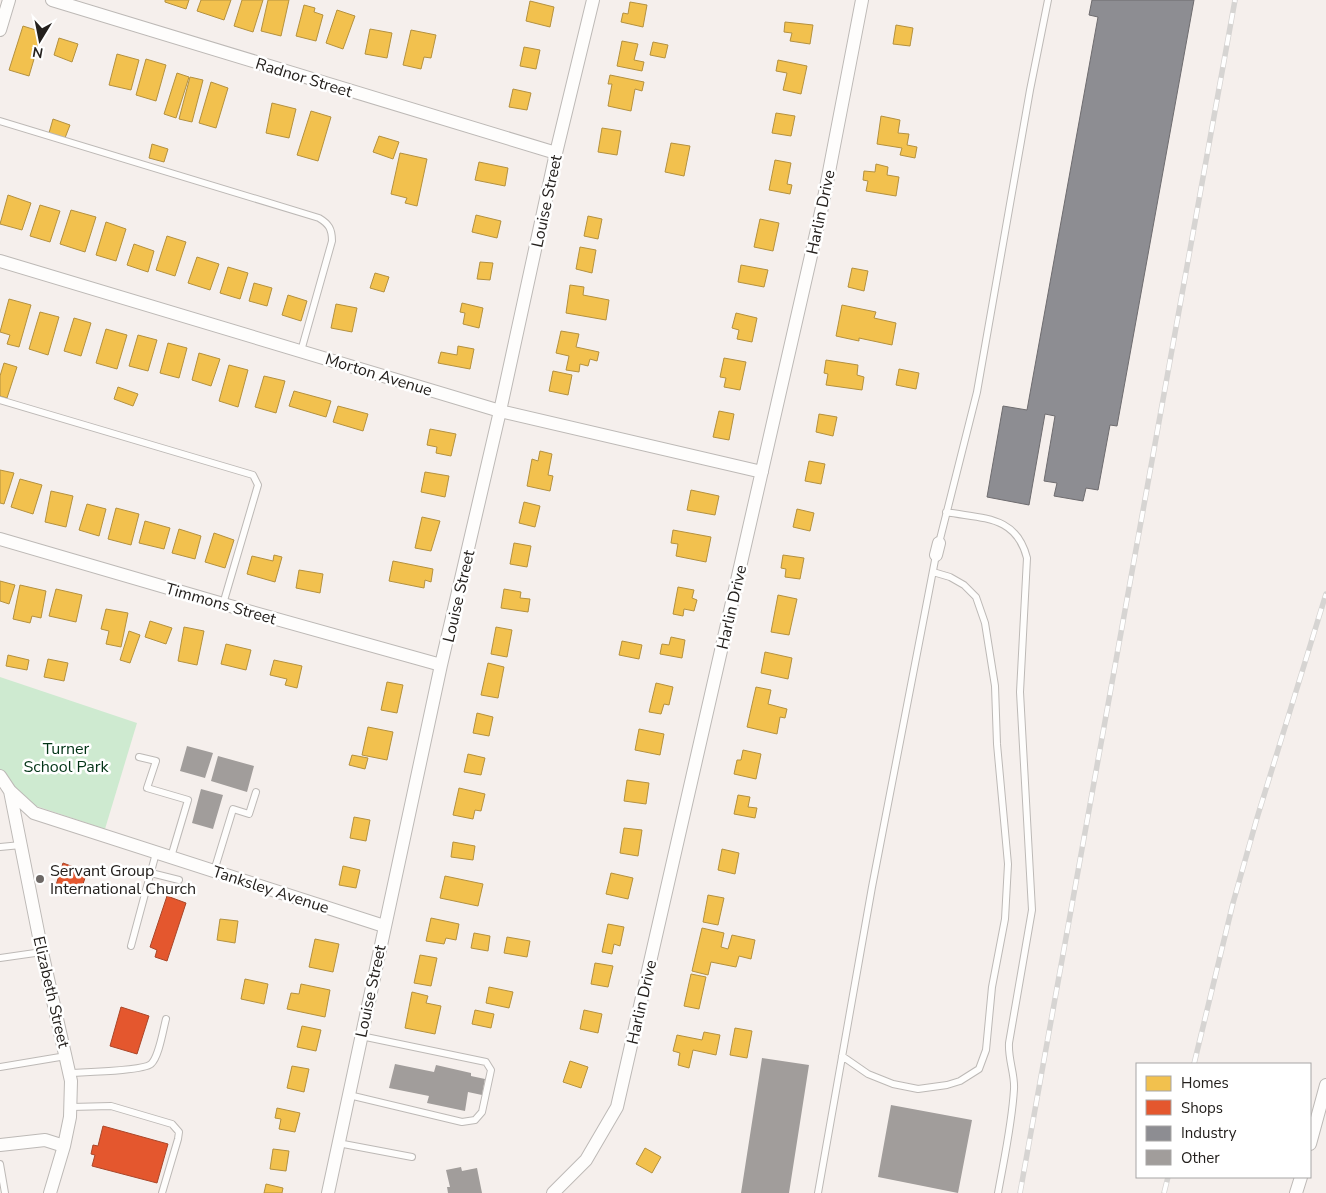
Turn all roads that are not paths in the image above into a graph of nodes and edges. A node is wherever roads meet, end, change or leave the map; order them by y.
1 (9, 0) edge
2 (52, 0) edge
3 (593, 0) edge
4 (862, 0) edge
5 (1048, 0) edge
6 (0, 30) edge
7 (0, 121) edge
8 (556, 154) junction
9 (0, 261) edge
10 (301, 351) junction
11 (0, 400) edge
12 (500, 411) junction
13 (762, 472) junction
14 (946, 512) junction
15 (0, 539) edge
16 (933, 572) junction
17 (223, 604) junction
18 (442, 665) junction
19 (139, 757) dead end
20 (0, 776) edge
21 (10, 791) junction
22 (256, 792) dead end
23 (21, 844) junction
24 (0, 847) edge
25 (156, 853) junction
26 (172, 858) junction
27 (214, 871) junction
28 (151, 873) junction
29 (179, 880) dead end
30 (384, 926) junction
31 (131, 946) dead end
32 (42, 952) junction
33 (0, 958) edge
34 (166, 1019) dead end
35 (361, 1036) junction
36 (66, 1056) junction
37 (842, 1056) junction
38 (0, 1067) edge
39 (70, 1073) junction
40 (1326, 1085) edge
41 (348, 1095) junction
42 (71, 1107) junction
43 (1311, 1140) edge
44 (338, 1143) junction
45 (0, 1145) edge
46 (64, 1146) junction
47 (412, 1157) dead end
48 (0, 1164) edge
49 (1301, 1178) edge
50 (5, 1193) edge
51 (50, 1193) edge
52 (162, 1193) edge
53 (328, 1193) edge
54 (552, 1193) edge
55 (818, 1193) edge
56 (998, 1193) edge
57 (1296, 1193) edge

1 - 6 street
2 - 8 street, Radnor Street
3 - 8 street, Louise Street
4 - 13 street, Harlin Drive
5 - 14 lane
7 - 10 lane
8 - 12 street, Louise Street
9 - 10 street, Morton Avenue
10 - 12 street, Morton Avenue
11 - 17 lane
12 - 13 street, Morton Avenue
12 - 18 street, Louise Street
13 - 54 street, Harlin Drive
14 - 16 lane
14 - 56 lane
15 - 17 street, Timmons Street
16 - 37 lane
16 - 37 lane
17 - 18 street, Timmons Street
18 - 30 street, Louise Street
19 - 26 lane
20 - 21 street, Tanksley Avenue
21 - 23 street, Elizabeth Street
21 - 25 street, Tanksley Avenue
22 - 27 lane
23 - 24 lane
23 - 32 street, Elizabeth Street
25 - 26 street, Tanksley Avenue
25 - 28 lane
26 - 27 street, Tanksley Avenue
27 - 30 street, Tanksley Avenue
28 - 29 lane
28 - 31 lane
30 - 35 street, Louise Street
32 - 33 lane
32 - 36 street, Elizabeth Street
34 - 39 lane
35 - 41 street, Louise Street
35 - 41 lane
36 - 38 lane
36 - 39 street, Elizabeth Street
37 - 55 lane
39 - 42 street, Elizabeth Street
40 - 43 street
41 - 44 street, Louise Street
42 - 46 street, Elizabeth Street
42 - 52 lane
44 - 47 lane
44 - 53 street, Louise Street
45 - 46 street
46 - 51 street, Elizabeth Street
48 - 50 lane
49 - 57 street

